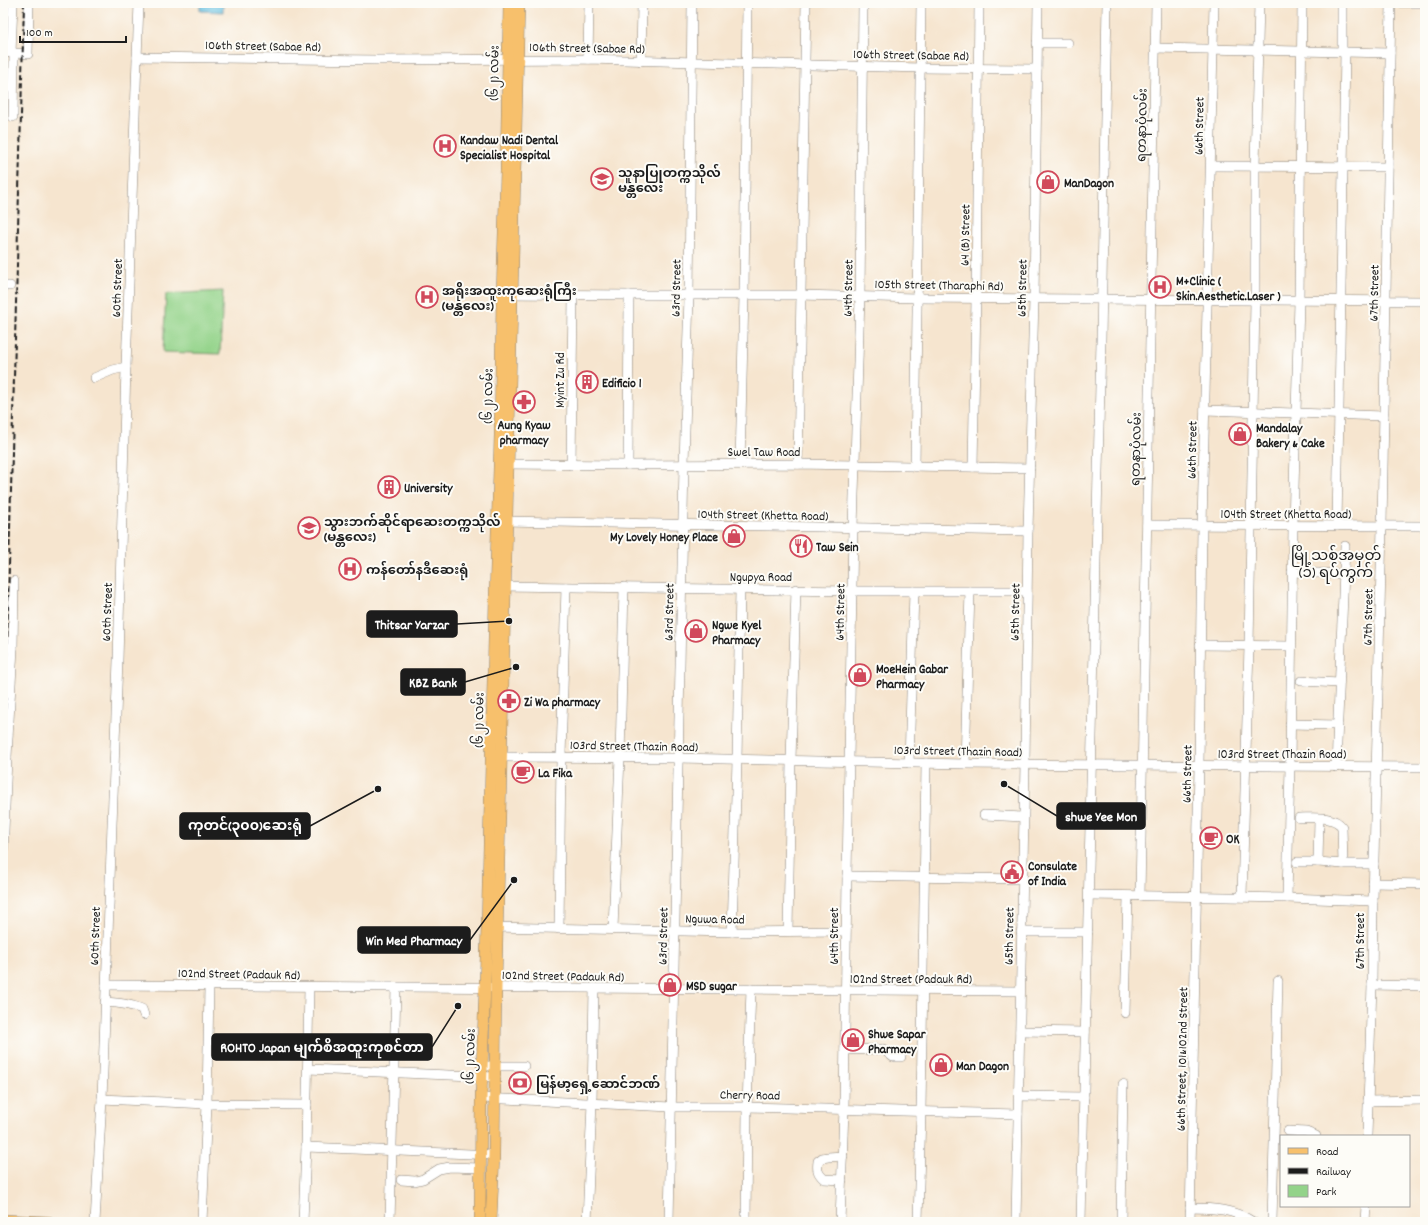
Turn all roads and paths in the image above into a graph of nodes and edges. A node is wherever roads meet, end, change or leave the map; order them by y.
1 (13, 3) edge
2 (29, 3) edge
3 (139, 3) edge
4 (509, 3) edge
5 (519, 3) edge
6 (589, 3) edge
7 (642, 3) edge
8 (692, 3) edge
9 (747, 3) edge
10 (806, 3) edge
11 (864, 3) edge
12 (921, 3) edge
13 (979, 3) edge
14 (1038, 3) edge
15 (1107, 3) edge
16 (1156, 3) edge
17 (1214, 3) edge
18 (1259, 3) edge
19 (1302, 3) edge
20 (1342, 3) edge
21 (1391, 3) edge
22 (1425, 3) edge
23 (1037, 43) junction
24 (1068, 43) dead end
25 (1155, 48) junction
26 (1213, 49) junction
27 (1258, 50) junction
28 (1302, 51) junction
29 (10, 52) edge
30 (1343, 52) junction
31 (1390, 53) junction
32 (138, 57) junction
33 (512, 59) junction
34 (588, 59) junction
35 (641, 61) junction
36 (692, 62) junction
37 (746, 63) junction
38 (805, 65) junction
39 (862, 66) junction
40 (920, 68) junction
41 (978, 68) junction
42 (1037, 69) junction
43 (13, 117) dead end
44 (1211, 166) junction
45 (1255, 166) junction
46 (1301, 167) junction
47 (1344, 167) junction
48 (1388, 167) junction
49 (507, 294) junction
50 (573, 295) junction
51 (629, 295) junction
52 (689, 295) junction
53 (744, 295) junction
54 (800, 295) junction
55 (860, 296) junction
56 (917, 298) junction
57 (976, 298) junction
58 (1034, 298) junction
59 (1102, 299) junction
60 (1151, 300) junction
61 (1207, 300) junction
62 (1255, 300) junction
63 (1299, 301) junction
64 (1342, 301) junction
65 (1386, 301) junction
66 (1425, 301) edge
67 (126, 368) junction
68 (94, 378) dead end
69 (1205, 410) junction
70 (1253, 412) junction
71 (1296, 413) junction
72 (1339, 415) junction
73 (1384, 416) junction
74 (504, 464) junction
75 (684, 464) junction
76 (740, 464) junction
77 (798, 464) junction
78 (571, 465) junction
79 (628, 465) junction
80 (856, 465) junction
81 (915, 467) junction
82 (973, 467) junction
83 (1030, 468) junction
84 (502, 521) junction
85 (683, 525) junction
86 (1147, 525) junction
87 (1202, 526) junction
88 (1252, 526) junction
89 (1293, 526) junction
90 (1337, 526) junction
91 (1382, 526) junction
92 (1425, 526) edge
93 (853, 528) junction
94 (1028, 531) junction
95 (1345, 546) dead end
96 (1292, 572) junction
97 (1344, 574) junction
98 (14, 581) dead end
99 (501, 586) junction
100 (566, 587) junction
101 (624, 587) junction
102 (682, 589) junction
103 (740, 589) junction
104 (796, 589) junction
105 (852, 591) junction
106 (914, 591) junction
107 (970, 591) junction
108 (1027, 592) junction
109 (1200, 645) junction
110 (1249, 646) junction
111 (1291, 646) junction
112 (13, 648) junction
113 (1301, 681) dead end
114 (1339, 683) junction
115 (3, 693) edge
116 (1290, 724) junction
117 (1338, 725) junction
118 (5, 756) edge
119 (497, 757) junction
120 (562, 757) junction
121 (620, 757) junction
122 (678, 758) junction
123 (737, 760) junction
124 (791, 760) junction
125 (849, 761) junction
126 (909, 763) junction
127 (926, 763) junction
128 (1025, 763) junction
129 (966, 764) junction
130 (1142, 764) junction
131 (1092, 765) junction
132 (1200, 766) junction
133 (1246, 766) junction
134 (1290, 766) junction
135 (1376, 766) junction
136 (1336, 767) junction
137 (1425, 767) edge
138 (984, 815) dead end
139 (1023, 817) junction
140 (1299, 818) dead end
141 (1320, 819) junction
142 (3, 855) edge
143 (1298, 862) dead end
144 (1318, 862) junction
145 (1343, 864) junction
146 (1374, 864) junction
147 (847, 876) junction
148 (924, 878) junction
149 (1022, 879) junction
150 (1373, 883) junction
151 (1425, 884) edge
152 (1089, 895) junction
153 (1128, 896) junction
154 (1140, 896) junction
155 (1197, 897) junction
156 (1242, 898) junction
157 (1287, 898) junction
158 (1373, 901) junction
159 (492, 927) junction
160 (559, 929) junction
161 (613, 929) junction
162 (674, 931) junction
163 (788, 931) junction
164 (846, 931) junction
165 (732, 932) junction
166 (1021, 932) junction
167 (1088, 932) junction
168 (1278, 981) dead end
169 (106, 985) junction
170 (1372, 985) junction
171 (209, 986) junction
172 (1425, 986) edge
173 (309, 987) junction
174 (396, 987) junction
175 (490, 987) junction
176 (594, 988) junction
177 (674, 989) junction
178 (751, 990) junction
179 (923, 990) junction
180 (846, 991) junction
181 (1020, 991) junction
182 (105, 1002) junction
183 (1125, 1013) dead end
184 (144, 1015) dead end
185 (1020, 1031) junction
186 (1085, 1032) junction
187 (845, 1050) junction
188 (901, 1057) dead end
189 (524, 1066) dead end
190 (308, 1069) junction
191 (394, 1072) junction
192 (482, 1072) junction
193 (496, 1072) junction
194 (1123, 1084) dead end
195 (1018, 1096) junction
196 (1084, 1097) junction
197 (102, 1098) junction
198 (481, 1098) junction
199 (495, 1099) junction
200 (1425, 1100) edge
201 (1368, 1101) junction
202 (592, 1103) junction
203 (207, 1104) junction
204 (307, 1105) junction
205 (671, 1107) junction
206 (747, 1107) junction
207 (844, 1109) junction
208 (921, 1111) junction
209 (1018, 1114) junction
210 (1288, 1131) dead end
211 (1314, 1135) edge
212 (1367, 1135) edge
213 (306, 1147) junction
214 (393, 1151) junction
215 (480, 1154) junction
216 (494, 1155) junction
217 (843, 1156) junction
218 (480, 1168) junction
219 (401, 1180) dead end
220 (842, 1180) junction
221 (1366, 1207) edge
222 (1190, 1208) junction
223 (3, 1220) edge
224 (49, 1222) edge
225 (94, 1222) edge
226 (202, 1222) edge
227 (303, 1222) edge
228 (390, 1222) edge
229 (480, 1222) edge
230 (491, 1222) edge
231 (587, 1222) edge
232 (669, 1222) edge
233 (746, 1222) edge
234 (840, 1222) edge
235 (918, 1222) edge
236 (1016, 1222) edge
237 (1081, 1222) edge
238 (1121, 1222) edge
239 (1190, 1222) edge
240 (1253, 1222) edge
241 (1272, 1222) edge
242 (1365, 1222) edge

1 - 29 street
2 - 29 street
3 - 32 street, 60th Street
4 - 33 main road, (၆၂) လမ်း
5 - 33 main road, (၆၂) လမ်း
6 - 34 street
7 - 35 street
8 - 36 street, 63rd Street
9 - 37 street
10 - 38 street
11 - 39 street, 64th Street
12 - 40 street
13 - 41 street, 64 (B) Street
14 - 23 street, 65th Street
15 - 59 street
16 - 25 street, ရတနာပုံလမ်း
17 - 26 street, 66th Street
18 - 27 street
19 - 28 street
20 - 30 street
21 - 22 street
21 - 31 street, 67th Street
23 - 24 street
23 - 42 street, 65th Street
25 - 26 street
25 - 60 street, ရတနာပုံလမ်း
26 - 27 street
26 - 44 street, 66th Street
27 - 28 street
27 - 45 street
28 - 30 street
28 - 46 street
29 - 43 street
30 - 31 street
30 - 47 street
31 - 48 street, 67th Street
32 - 33 street, 106th Street (Sabae Rd)
32 - 67 street, 60th Street
33 - 34 street, 106th Street (Sabae Rd)
33 - 49 main road, (၆၂) လမ်း
34 - 35 street, 106th Street (Sabae Rd)
35 - 36 street, 106th Street (Sabae Rd)
36 - 37 street, 106th Street (Sabae Rd)
36 - 52 street, 63rd Street
37 - 38 street, 106th Street (Sabae Rd)
37 - 53 street
38 - 39 street, 106th Street (Sabae Rd)
38 - 54 street
39 - 40 street, 106th Street (Sabae Rd)
39 - 55 street, 64th Street
40 - 41 street, 106th Street (Sabae Rd)
40 - 56 street
41 - 42 street, 106th Street (Sabae Rd)
41 - 57 street, 64 (B) Street
42 - 58 street, 65th Street
44 - 45 street
44 - 61 street, 66th Street
45 - 46 street
45 - 62 street
46 - 47 street
46 - 63 street
47 - 48 street
47 - 64 street
48 - 65 street, 67th Street
49 - 50 street, 105th Street (Tharaphi Rd)
49 - 74 main road, (၆၂) လမ်း
50 - 51 street, 105th Street (Tharaphi Rd)
50 - 78 street, Myint Zu Rd
51 - 52 street, 105th Street (Tharaphi Rd)
51 - 79 street
52 - 53 street, 105th Street (Tharaphi Rd)
52 - 75 street, 63rd Street
53 - 54 street, 105th Street (Tharaphi Rd)
53 - 76 street
54 - 55 street, 105th Street (Tharaphi Rd)
54 - 77 street
55 - 56 street, 105th Street (Tharaphi Rd)
55 - 80 street, 64th Street
56 - 57 street, 105th Street (Tharaphi Rd)
56 - 81 street
57 - 58 street, 105th Street (Tharaphi Rd)
57 - 82 street, 64 (B) Street
58 - 59 street, 105th Street (Tharaphi Rd)
58 - 83 street, 65th Street
59 - 60 street, 105th Street (Tharaphi Rd)
59 - 131 street
60 - 61 street, 105th Street (Tharaphi Rd)
60 - 86 street, ရတနာပုံလမ်း
61 - 62 street, 105th Street (Tharaphi Rd)
61 - 69 street, 66th Street
62 - 63 street, 105th Street (Tharaphi Rd)
62 - 70 street
63 - 64 street, 105th Street (Tharaphi Rd)
63 - 71 street
64 - 65 street, 105th Street (Tharaphi Rd)
64 - 72 street
65 - 66 street, 105th Street (Tharaphi Rd)
65 - 73 street, 67th Street
67 - 68 street
67 - 169 street, 60th Street
69 - 70 street
69 - 87 street, 66th Street
70 - 71 street
70 - 88 street
71 - 72 street
71 - 89 street
72 - 73 street
72 - 90 street
73 - 91 street, 67th Street
74 - 78 street, Swel Taw Road
74 - 84 main road, (၆၂) လမ်း
75 - 76 street, Swel Taw Road
75 - 79 street, Swel Taw Road
75 - 85 street, 63rd Street
76 - 77 street, Swel Taw Road
77 - 80 street, Swel Taw Road
78 - 79 street, Swel Taw Road
80 - 81 street, Swel Taw Road
80 - 93 street, 64th Street
81 - 82 street, Swel Taw Road
82 - 83 street, Swel Taw Road
83 - 94 street, 65th Street
84 - 85 street, 104th Street (Khetta Road)
84 - 99 main road, (၆၂) လမ်း
85 - 93 street, 104th Street (Khetta Road)
85 - 102 street, 63rd Street
86 - 87 street, 104th Street (Khetta Road)
86 - 130 street, ရတနာပုံလမ်း
87 - 88 street, 104th Street (Khetta Road)
87 - 109 street, 66th Street
88 - 89 street, 104th Street (Khetta Road)
88 - 110 street
89 - 90 street, 104th Street (Khetta Road)
89 - 96 street
90 - 91 street, 104th Street (Khetta Road)
91 - 92 street, 104th Street (Khetta Road)
91 - 135 street, 67th Street
93 - 94 street, 104th Street (Khetta Road)
93 - 105 street, 64th Street
94 - 108 street, 65th Street
95 - 97 street
96 - 97 street
96 - 111 street
97 - 114 street
98 - 112 street
99 - 100 street, Ngupya Road
99 - 119 main road, (၆၂) လမ်း
100 - 101 street, Ngupya Road
100 - 120 street
101 - 102 street, Ngupya Road
101 - 121 street
102 - 103 street, Ngupya Road
102 - 122 street, 63rd Street
103 - 104 street, Ngupya Road
103 - 123 street
104 - 105 street, Ngupya Road
104 - 124 street
105 - 106 street, Ngupya Road
105 - 125 street, 64th Street
106 - 107 street, Ngupya Road
106 - 126 street
107 - 108 street, Ngupya Road
107 - 129 street
108 - 128 street, 65th Street
109 - 110 street
109 - 132 street, 66th Street
110 - 111 street
110 - 133 street
111 - 116 street
112 - 115 street
112 - 118 street
113 - 114 street
114 - 117 street
116 - 117 street
116 - 134 street
117 - 136 street
118 - 142 street
119 - 120 street, 103rd Street (Thazin Road)
119 - 159 main road, (၆၂) လမ်း
120 - 121 street, 103rd Street (Thazin Road)
120 - 160 street
121 - 122 street, 103rd Street (Thazin Road)
121 - 161 street
122 - 123 street, 103rd Street (Thazin Road)
122 - 162 street, 63rd Street
123 - 124 street, 103rd Street (Thazin Road)
123 - 165 street
124 - 125 street, 103rd Street (Thazin Road)
124 - 163 street
125 - 126 street, 103rd Street (Thazin Road)
125 - 147 street, 64th Street
126 - 127 street, 103rd Street (Thazin Road)
127 - 129 street, 103rd Street (Thazin Road)
127 - 148 street
128 - 129 street, 103rd Street (Thazin Road)
128 - 131 street, 103rd Street (Thazin Road)
128 - 139 street, 65th Street
130 - 131 street, 103rd Street (Thazin Road)
130 - 132 street, 103rd Street (Thazin Road)
130 - 154 street, ရတနာပုံလမ်း
131 - 152 street
132 - 133 street, 103rd Street (Thazin Road)
132 - 155 street, 66th Street
133 - 134 street, 103rd Street (Thazin Road)
133 - 156 street
134 - 136 street, 103rd Street (Thazin Road)
134 - 157 street
135 - 136 street, 103rd Street (Thazin Road)
135 - 137 street, 103rd Street (Thazin Road)
135 - 146 street, 67th Street
138 - 139 street
139 - 149 street, 65th Street
140 - 141 street
141 - 144 street
141 - 145 street
143 - 144 street
144 - 145 street
145 - 146 street
146 - 150 street, 67th Street
147 - 148 street
147 - 164 street, 64th Street
148 - 149 street
148 - 179 street
149 - 166 street, 65th Street
150 - 151 street
150 - 158 street, 67th Street
152 - 153 street
152 - 167 street
153 - 154 street
153 - 183 street
154 - 155 street
155 - 156 street
155 - 222 street, 66th Street, 101&102nd Street
156 - 157 street
157 - 158 street
158 - 170 street, 67th Street
159 - 160 street, Nguwa Road
159 - 175 main road, (၆၂) လမ်း
160 - 161 street, Nguwa Road
161 - 162 street, Nguwa Road
162 - 165 street, Nguwa Road
162 - 177 street, 63rd Street
163 - 164 street, Nguwa Road
163 - 165 street, Nguwa Road
164 - 180 street, 64th Street
166 - 167 street
166 - 181 street, 65th Street
167 - 186 street
168 - 241 street
169 - 171 street, 102nd Street (Padauk Rd)
169 - 182 street, 60th Street
170 - 172 street
170 - 201 street, 67th Street
171 - 173 street, 102nd Street (Padauk Rd)
171 - 203 street
173 - 174 street, 102nd Street (Padauk Rd)
173 - 190 street
174 - 175 street, 102nd Street (Padauk Rd)
174 - 191 street
175 - 176 street, 102nd Street (Padauk Rd)
175 - 192 main road, (၆၂) လမ်း
175 - 193 main road, (၆၂) လမ်း
176 - 177 street, 102nd Street (Padauk Rd)
176 - 202 street
177 - 178 street, 102nd Street (Padauk Rd)
177 - 205 street, 63rd Street
178 - 180 street, 102nd Street (Padauk Rd)
178 - 206 street
179 - 180 street, 102nd Street (Padauk Rd)
179 - 181 street, 102nd Street (Padauk Rd)
179 - 208 street
180 - 187 street, 64th Street
181 - 185 street, 65th Street
182 - 184 street
182 - 197 street, 60th Street
185 - 186 street
185 - 195 street, 65th Street
186 - 196 street
187 - 188 street
187 - 207 street, 64th Street
189 - 193 street
190 - 191 street
190 - 204 street
191 - 192 street
191 - 214 street
192 - 193 street
192 - 198 main road, (၆၂) လမ်း
193 - 199 main road, (၆၂) လမ်း
194 - 238 street
195 - 196 street
195 - 209 street, 65th Street
196 - 237 street
197 - 203 street
197 - 225 street, 60th Street
198 - 199 street, Cherry Road
198 - 215 main road, (၆၂) လမ်း
199 - 202 street, Cherry Road
199 - 216 main road, (၆၂) လမ်း
200 - 201 street
201 - 212 street, 67th Street
202 - 205 street, Cherry Road
202 - 231 street
203 - 204 street
203 - 226 street
204 - 213 street
205 - 206 street, Cherry Road
205 - 232 street, 63rd Street
206 - 207 street, Cherry Road
206 - 233 street
207 - 208 street, Cherry Road
207 - 217 street, 64th Street
208 - 209 street, Cherry Road
208 - 235 street
209 - 236 street, 65th Street
210 - 211 street
213 - 214 street
213 - 227 street
214 - 215 street
214 - 228 street
215 - 216 street
215 - 218 main road, (၆၂) လမ်း
216 - 230 main road, (၆၂) လမ်း
217 - 220 street, 64th Street
217 - 220 street
218 - 219 street
218 - 229 main road, (၆၂) လမ်း
220 - 234 street, 64th Street
221 - 242 street
222 - 239 street, 66th Street, 101&102nd Street
222 - 240 street
223 - 224 main road

